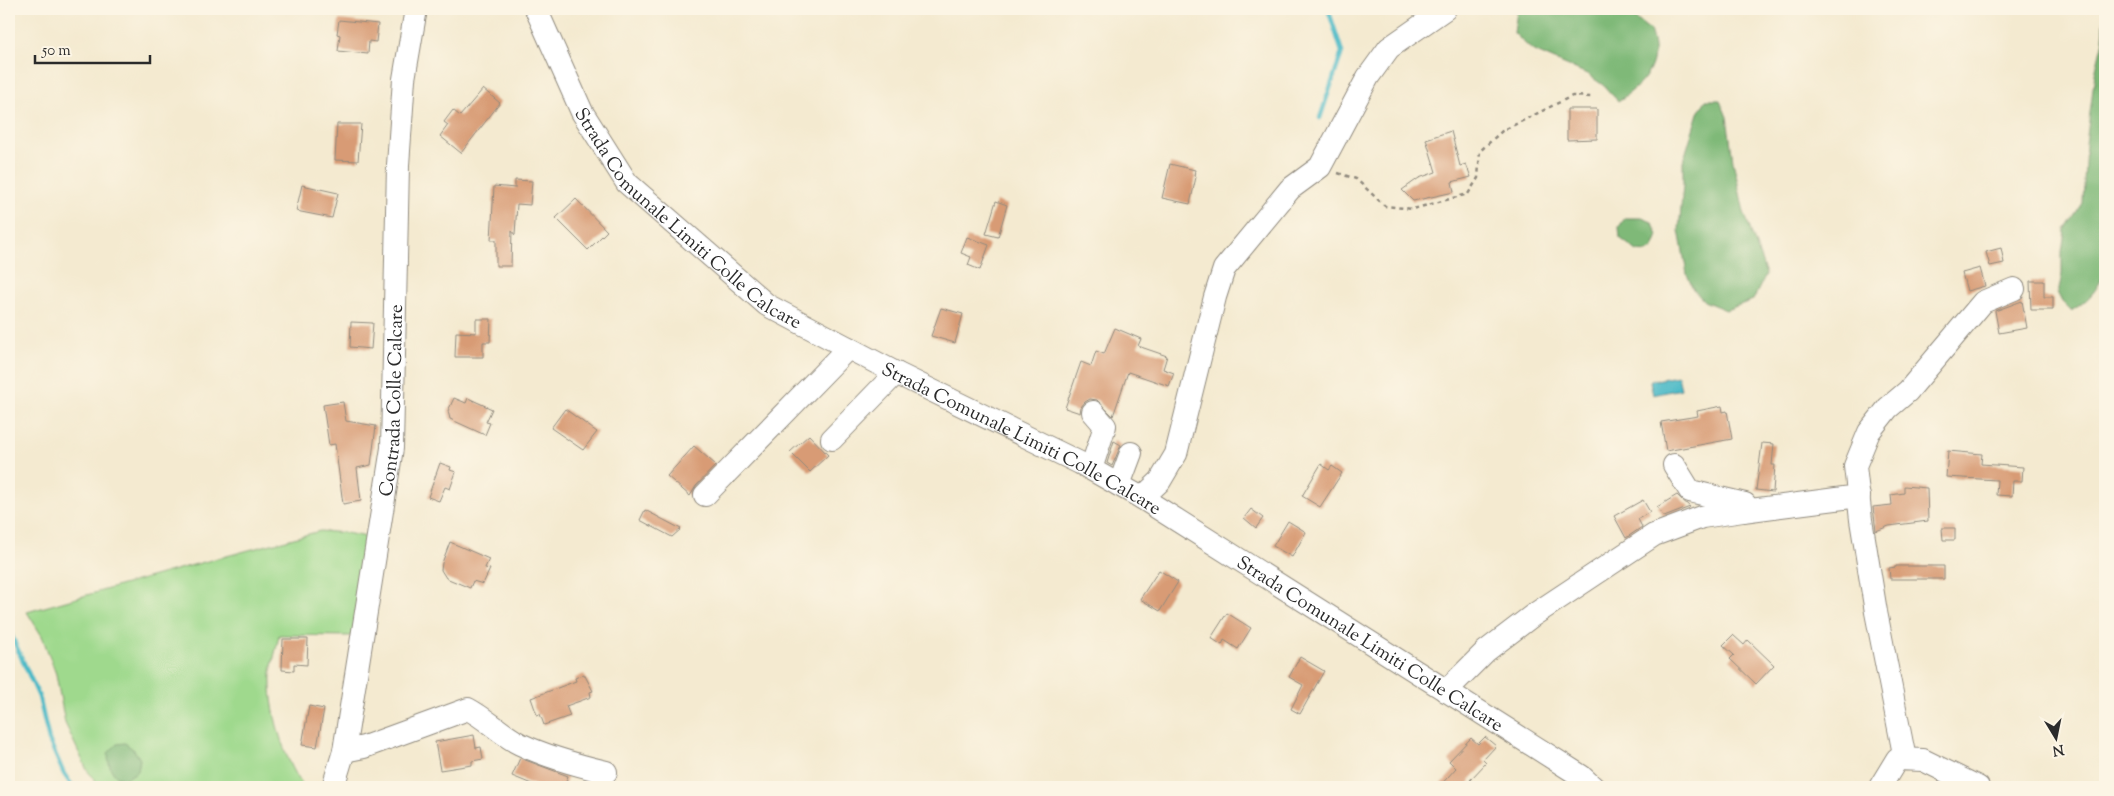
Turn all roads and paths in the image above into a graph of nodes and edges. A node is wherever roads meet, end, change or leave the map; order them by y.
1 (416, 9) edge
2 (536, 9) edge
3 (1445, 9) edge
4 (1591, 97) dead end
5 (1320, 167) junction
6 (2014, 289) dead end
7 (848, 348) junction
8 (896, 373) junction
9 (1094, 412) dead end
10 (832, 439) dead end
11 (1131, 454) dead end
12 (1674, 464) dead end
13 (1090, 470) junction
14 (1119, 485) junction
15 (705, 495) dead end
16 (1859, 496) junction
17 (1142, 498) junction
18 (1743, 511) junction
19 (1446, 691) junction
20 (344, 751) junction
21 (1906, 759) junction
22 (606, 772) dead end
23 (333, 787) edge
24 (1593, 787) edge
25 (1880, 787) edge
26 (1978, 787) edge

1 - 20 street, Contrada Colle Calcare
2 - 7 street, Strada Comunale Limiti Colle Calcare
3 - 5 street
4 - 5 path
5 - 17 street
6 - 16 street
7 - 8 street, Strada Comunale Limiti Colle Calcare
7 - 15 street
8 - 10 street
8 - 13 street, Strada Comunale Limiti Colle Calcare
9 - 13 street
11 - 14 street
12 - 18 street
13 - 14 street, Strada Comunale Limiti Colle Calcare
14 - 17 street, Strada Comunale Limiti Colle Calcare
16 - 18 street
16 - 21 street
17 - 19 street, Strada Comunale Limiti Colle Calcare
18 - 19 street
19 - 24 street, Strada Comunale Limiti Colle Calcare
20 - 22 street
20 - 23 street, Contrada Colle Calcare
21 - 25 street
21 - 26 street

